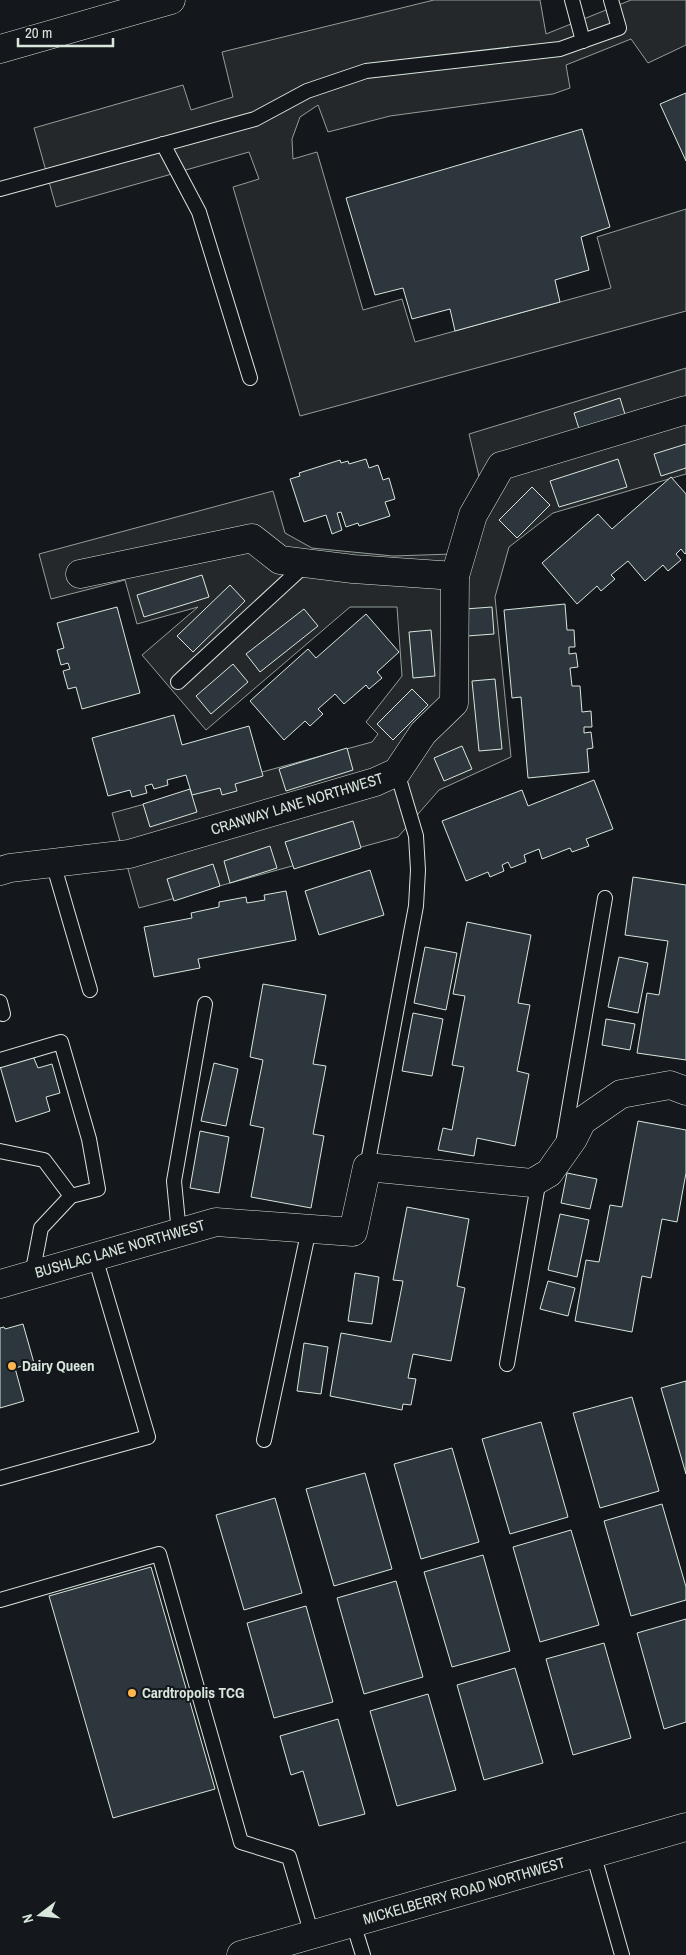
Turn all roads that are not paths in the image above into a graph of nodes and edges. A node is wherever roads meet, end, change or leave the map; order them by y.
1 (171, 0) edge
2 (572, 0) edge
3 (611, 0) edge
4 (584, 41) junction
5 (0, 48) edge
6 (164, 144) junction
7 (0, 189) edge
8 (250, 378) dead end
9 (686, 410) edge
10 (307, 563) junction
11 (80, 574) dead end
12 (455, 576) junction
13 (178, 682) dead end
14 (397, 772) junction
15 (54, 863) junction
16 (0, 871) edge
17 (606, 898) dead end
18 (90, 990) dead end
19 (205, 1004) dead end
20 (0, 1060) edge
21 (686, 1090) edge
22 (0, 1151) edge
23 (560, 1157) junction
24 (367, 1167) junction
25 (539, 1179) junction
26 (71, 1196) junction
27 (309, 1229) junction
28 (179, 1233) junction
29 (95, 1257) junction
30 (32, 1275) junction
31 (0, 1284) edge
32 (507, 1364) dead end
33 (264, 1440) dead end
34 (0, 1478) edge
35 (0, 1600) edge
36 (686, 1827) edge
37 (594, 1853) junction
38 (353, 1923) junction
39 (312, 1935) junction
40 (241, 1955) edge
41 (363, 1955) edge
42 (622, 1955) edge

1 - 5 street
2 - 4 lane
3 - 4 lane
4 - 6 lane
6 - 7 lane
6 - 8 lane
9 - 12 street, CRANWAY LANE NORTHWEST
10 - 11 street
10 - 12 street
10 - 13 lane
12 - 14 street, CRANWAY LANE NORTHWEST
14 - 15 street, CRANWAY LANE NORTHWEST
14 - 24 lane
15 - 16 street, CRANWAY LANE NORTHWEST
15 - 18 lane
17 - 23 lane
19 - 28 lane
20 - 26 lane
21 - 23 street
22 - 26 lane
23 - 25 street
24 - 25 street
24 - 27 street, BUSHLAC LANE NORTHWEST
25 - 32 lane
26 - 30 lane
27 - 28 street, BUSHLAC LANE NORTHWEST
27 - 33 lane
28 - 29 street, BUSHLAC LANE NORTHWEST
29 - 30 street, BUSHLAC LANE NORTHWEST
29 - 34 lane
30 - 31 street, BUSHLAC LANE NORTHWEST
35 - 39 lane
36 - 37 street, MICKELBERRY ROAD NORTHWEST
37 - 38 street, MICKELBERRY ROAD NORTHWEST
37 - 42 lane
38 - 39 street, MICKELBERRY ROAD NORTHWEST
38 - 41 lane
39 - 40 street, MICKELBERRY ROAD NORTHWEST

